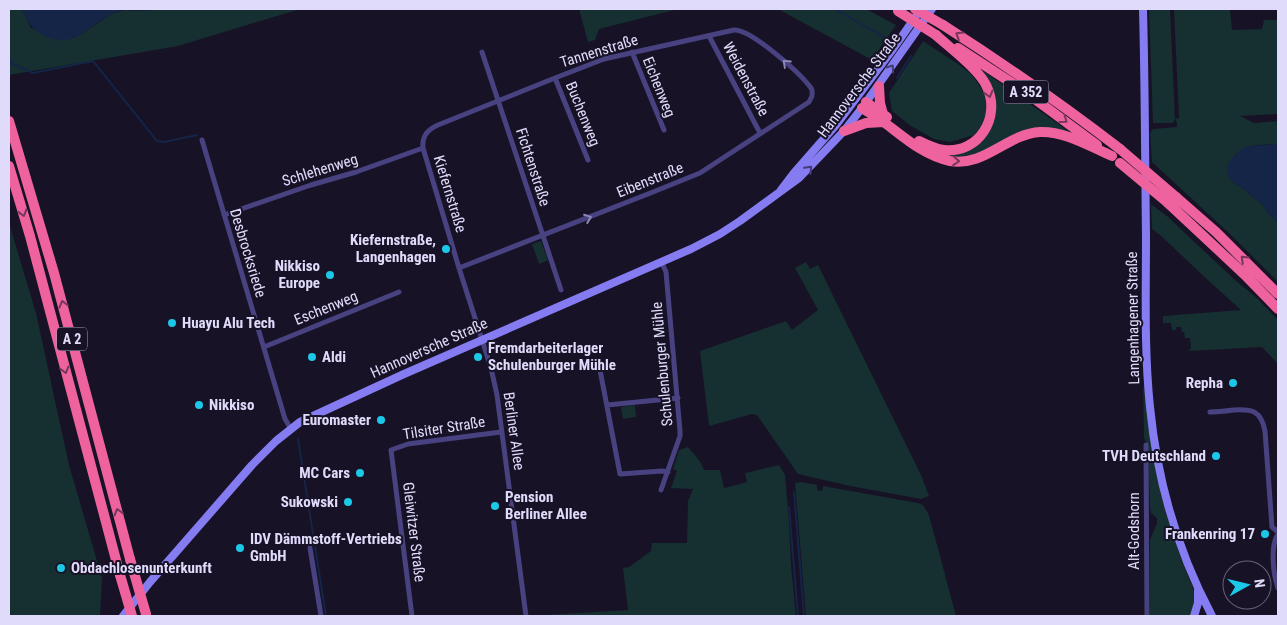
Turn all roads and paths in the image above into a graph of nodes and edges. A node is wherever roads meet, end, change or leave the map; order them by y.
1 (915, 9) edge
2 (921, 9) edge
3 (932, 9) edge
4 (1143, 9) edge
5 (895, 10) edge
6 (936, 34) junction
7 (709, 36) junction
8 (482, 52) dead end
9 (632, 52) junction
10 (555, 78) junction
11 (879, 86) junction
12 (499, 100) junction
13 (860, 102) junction
14 (883, 118) junction
15 (9, 121) edge
16 (664, 130) dead end
17 (844, 131) junction
18 (760, 133) junction
19 (202, 140) dead end
20 (422, 148) junction
21 (588, 160) dead end
22 (1116, 160) junction
23 (9, 166) edge
24 (780, 192) junction
25 (1172, 200) junction
26 (224, 215) junction
27 (543, 236) junction
28 (662, 263) junction
29 (459, 268) junction
30 (561, 290) dead end
31 (399, 292) dead end
32 (1278, 294) edge
33 (1278, 309) edge
34 (482, 340) junction
35 (264, 347) junction
36 (600, 370) dead end
37 (678, 398) junction
38 (607, 405) junction
39 (1210, 412) dead end
40 (290, 429) junction
41 (502, 432) junction
42 (1146, 445) dead end
43 (391, 450) joint
44 (668, 472) junction
45 (662, 490) dead end
46 (1278, 533) edge
47 (310, 548) dead end
48 (1198, 588) junction
49 (1278, 588) edge
50 (1211, 614) edge
51 (146, 615) edge
52 (123, 616) edge
53 (132, 616) edge
54 (321, 616) edge
55 (412, 616) edge
56 (526, 616) edge
57 (1147, 616) edge
58 (1194, 616) edge
59 (1200, 616) edge

25 -> 1 highway, A 352, bridge
2 - 13 main road, Hannoversche Straße
11 -> 3 main road, Hannoversche Straße
4 - 48 main road, Langenhagener Straße
5 - 6 highway, A 352, bridge
6 -> 14 highway
6 -> 22 highway, A 352
7 - 9 street, Tannenstraße
7 - 18 street, Weidenstraße
18 -> 7 street, Tannenstraße
8 - 12 street, Fichtenstraße
9 - 10 street, Tannenstraße
9 - 16 street, Eichenweg
10 - 12 street, Tannenstraße
10 - 21 street, Buchenweg
11 - 13 main road, Hannoversche Straße
11 - 14 highway
12 - 20 street, Kiefernstraße
12 - 27 street, Fichtenstraße
13 - 14 highway
13 - 17 main road, Hannoversche Straße
13 - 24 main road, Hannoversche Straße
14 - 17 highway
14 -> 22 highway
51 -> 15 highway, A 2, bridge
24 -> 17 main road, Hannoversche Straße
27 -> 18 street, Eibenstraße
19 - 26 street, Desbrocksriede
20 - 26 street, Schlehenweg
20 - 29 street, Kiefernstraße
22 - 25 highway, A 352, bridge
23 -> 53 highway, A 2, bridge
24 - 28 main road, Hannoversche Straße
32 -> 25 highway, A 352
25 - 33 highway, A 352
26 - 35 street, Desbrocksriede
27 - 29 street, Eibenstraße
27 - 30 street, Fichtenstraße
28 - 34 main road, Hannoversche Straße
28 - 37 street, Schulenburger Mühle
29 - 34 street, Kiefernstraße
31 - 35 street, Eschenweg
34 - 40 main road, Hannoversche Straße
34 - 41 street, Berliner Allee
35 - 40 street, Desbrocksriede
36 - 38 street
37 - 38 street
37 - 44 street, Schulenburger Mühle
38 - 44 street
39 - 46 street
40 - 52 main road, Hannoversche Straße
41 - 43 street, Tilsiter Straße
41 - 56 street, Berliner Allee
42 - 57 street, Alt-Godshorn
43 - 55 street, Gleiwitzer Straße
44 - 45 street, Schulenburger Mühle
46 - 49 street
47 - 54 street
48 - 50 main road, Langenhagener Straße
48 - 58 main road
50 - 59 main road

